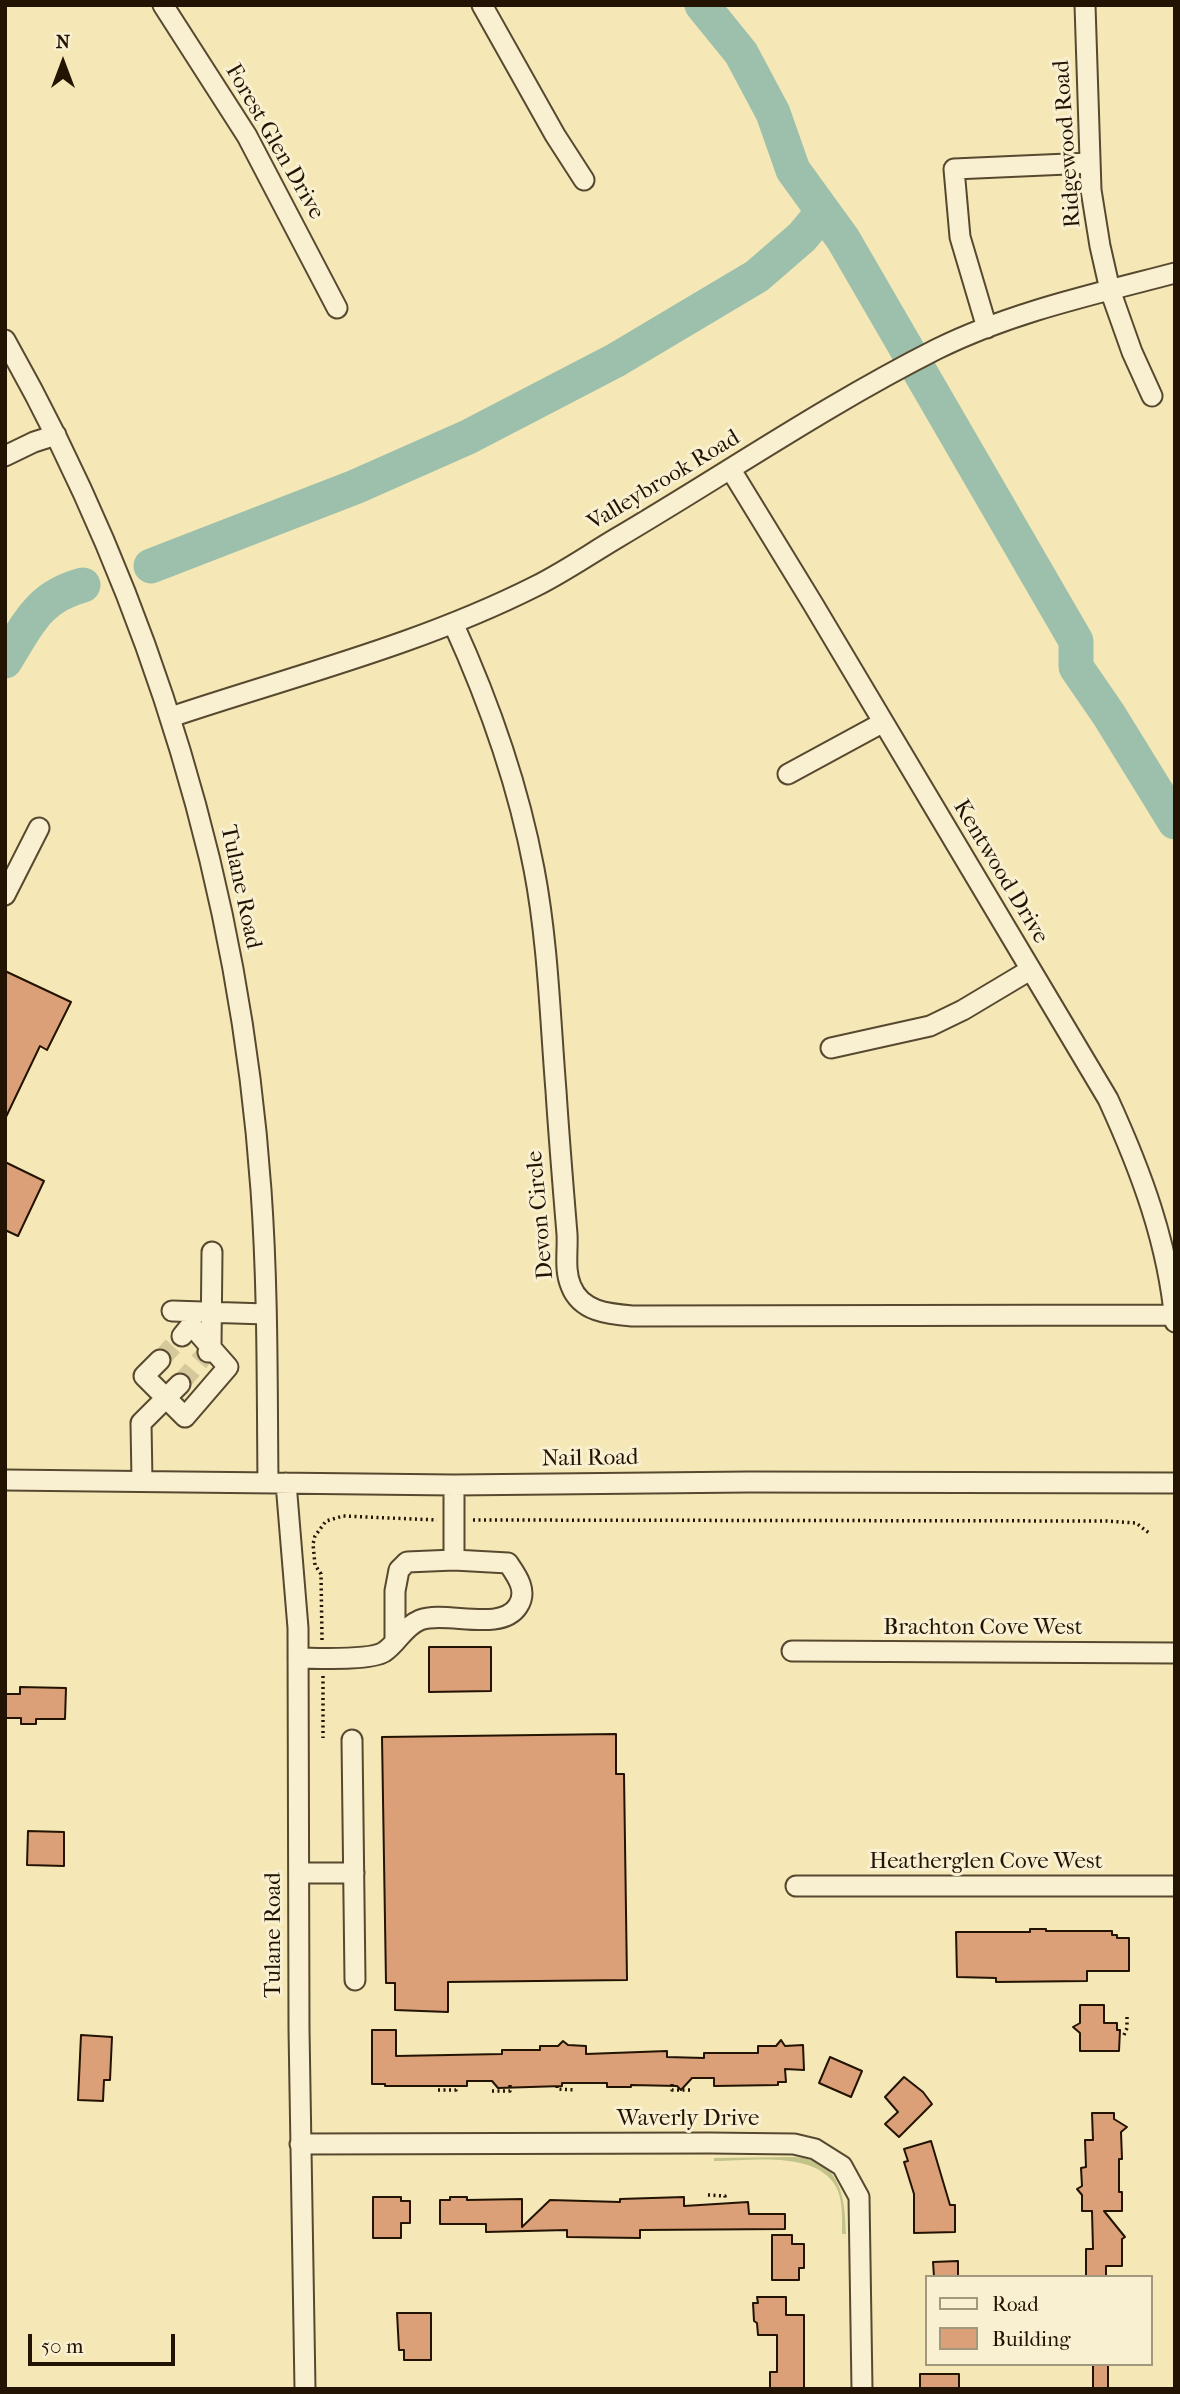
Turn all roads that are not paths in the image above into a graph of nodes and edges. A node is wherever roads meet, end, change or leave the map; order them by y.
1 (163, 5) edge
2 (482, 5) edge
3 (1085, 5) edge
4 (1090, 163) junction
5 (584, 180) dead end
6 (1175, 273) edge
7 (1110, 290) junction
8 (337, 307) dead end
9 (987, 328) junction
10 (5, 340) edge
11 (1152, 396) dead end
12 (55, 435) junction
13 (5, 456) edge
14 (730, 470) junction
15 (453, 623) junction
16 (170, 718) junction
17 (883, 723) junction
18 (788, 774) dead end
19 (39, 828) dead end
20 (5, 895) edge
21 (1030, 970) junction
22 (831, 1048) dead end
23 (212, 1252) dead end
24 (172, 1311) dead end
25 (211, 1312) junction
26 (267, 1314) junction
27 (1174, 1315) edge
28 (1175, 1322) edge
29 (182, 1336) dead end
30 (208, 1352) junction
31 (160, 1360) tunnel mouth
32 (173, 1391) junction
33 (5, 1480) edge
34 (142, 1481) junction
35 (277, 1483) junction
36 (1175, 1483) edge
37 (454, 1485) junction
38 (454, 1560) junction
39 (395, 1641) junction
40 (792, 1651) dead end
41 (1175, 1653) edge
42 (298, 1658) junction
43 (352, 1740) dead end
44 (299, 1873) junction
45 (354, 1873) junction
46 (796, 1886) dead end
47 (1175, 1886) edge
48 (355, 1980) dead end
49 (300, 2144) junction
50 (305, 2389) edge
51 (862, 2389) edge

1 - 8 street, Forest Glen Drive
2 - 5 street
3 - 4 street, Ridgewood Road
4 - 7 street, Ridgewood Road
4 - 9 street
6 - 7 street, Valleybrook Road
7 - 9 street, Valleybrook Road
7 - 11 street, Ridgewood Road
9 - 14 street, Valleybrook Road
10 - 12 street, Tulane Road
12 - 13 street
12 - 16 street, Tulane Road
14 - 15 street, Valleybrook Road
14 - 17 street, Kentwood Drive
15 - 16 street, Valleybrook Road
15 - 27 street, Devon Circle
16 - 26 street, Tulane Road
17 - 18 street
17 - 21 street, Kentwood Drive
19 - 20 street
21 - 22 street
21 - 27 street, Kentwood Drive
23 - 25 street
24 - 25 street
25 - 26 street
25 - 30 street
26 - 35 street, Tulane Road
27 - 28 street, Kentwood Drive
29 - 30 street
30 - 32 street
31 - 32 street
32 - 34 street
33 - 34 street, Nail Road
34 - 35 street, Nail Road
35 - 37 street, Nail Road
35 - 42 street, Tulane Road
36 - 37 street, Nail Road
37 - 38 street
38 - 39 street
38 - 39 street
39 - 42 street
40 - 41 street, Brachton Cove West
42 - 44 street, Tulane Road
43 - 45 street
44 - 45 street
44 - 49 street, Tulane Road
45 - 48 street
46 - 47 street, Heatherglen Cove West
49 - 50 street, Tulane Road
49 - 51 street, Waverly Drive

